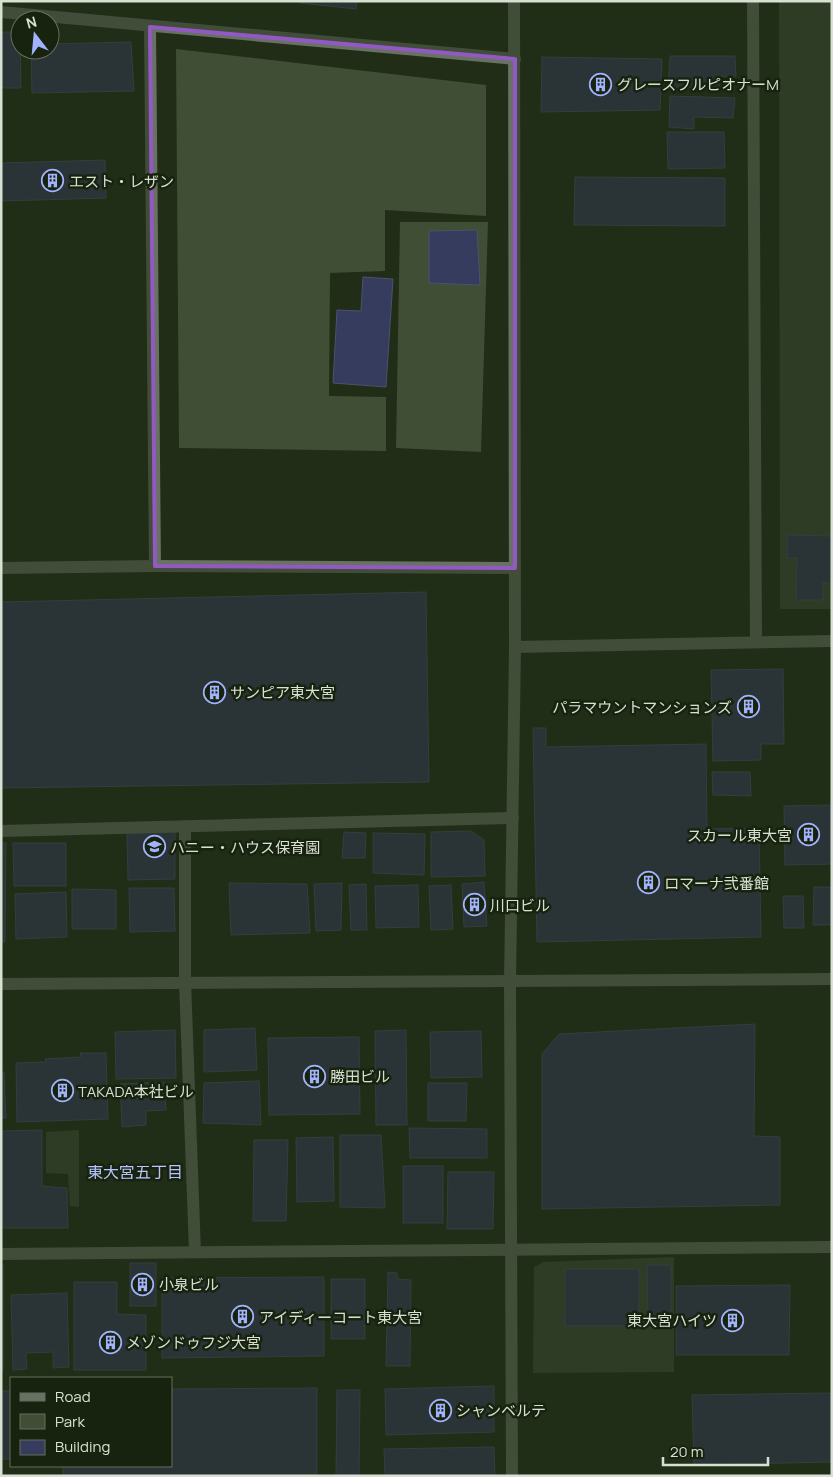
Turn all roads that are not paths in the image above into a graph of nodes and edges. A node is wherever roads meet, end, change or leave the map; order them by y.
1 (514, 1) edge
2 (753, 1) edge
3 (1, 12) edge
4 (150, 27) junction
5 (515, 59) junction
6 (155, 566) junction
7 (1, 568) edge
8 (515, 568) junction
9 (832, 641) edge
10 (756, 642) junction
11 (515, 647) junction
12 (513, 818) junction
13 (184, 826) junction
14 (1, 831) edge
15 (832, 979) edge
16 (185, 981) junction
17 (510, 982) junction
18 (1, 984) edge
19 (832, 1247) edge
20 (511, 1249) junction
21 (196, 1252) junction
22 (1, 1254) edge
23 (512, 1476) edge

1 - 5 street
2 - 10 street
3 - 4 street
4 - 5 street
4 - 6 street
5 - 8 street
6 - 7 street
6 - 8 street
8 - 11 street
9 - 10 street
10 - 11 street
11 - 12 street
12 - 13 street
12 - 17 street
13 - 14 street
13 - 16 street
15 - 17 street
16 - 17 street
16 - 18 street
16 - 21 street
17 - 20 street
19 - 20 street
20 - 21 street
20 - 23 street
21 - 22 street

